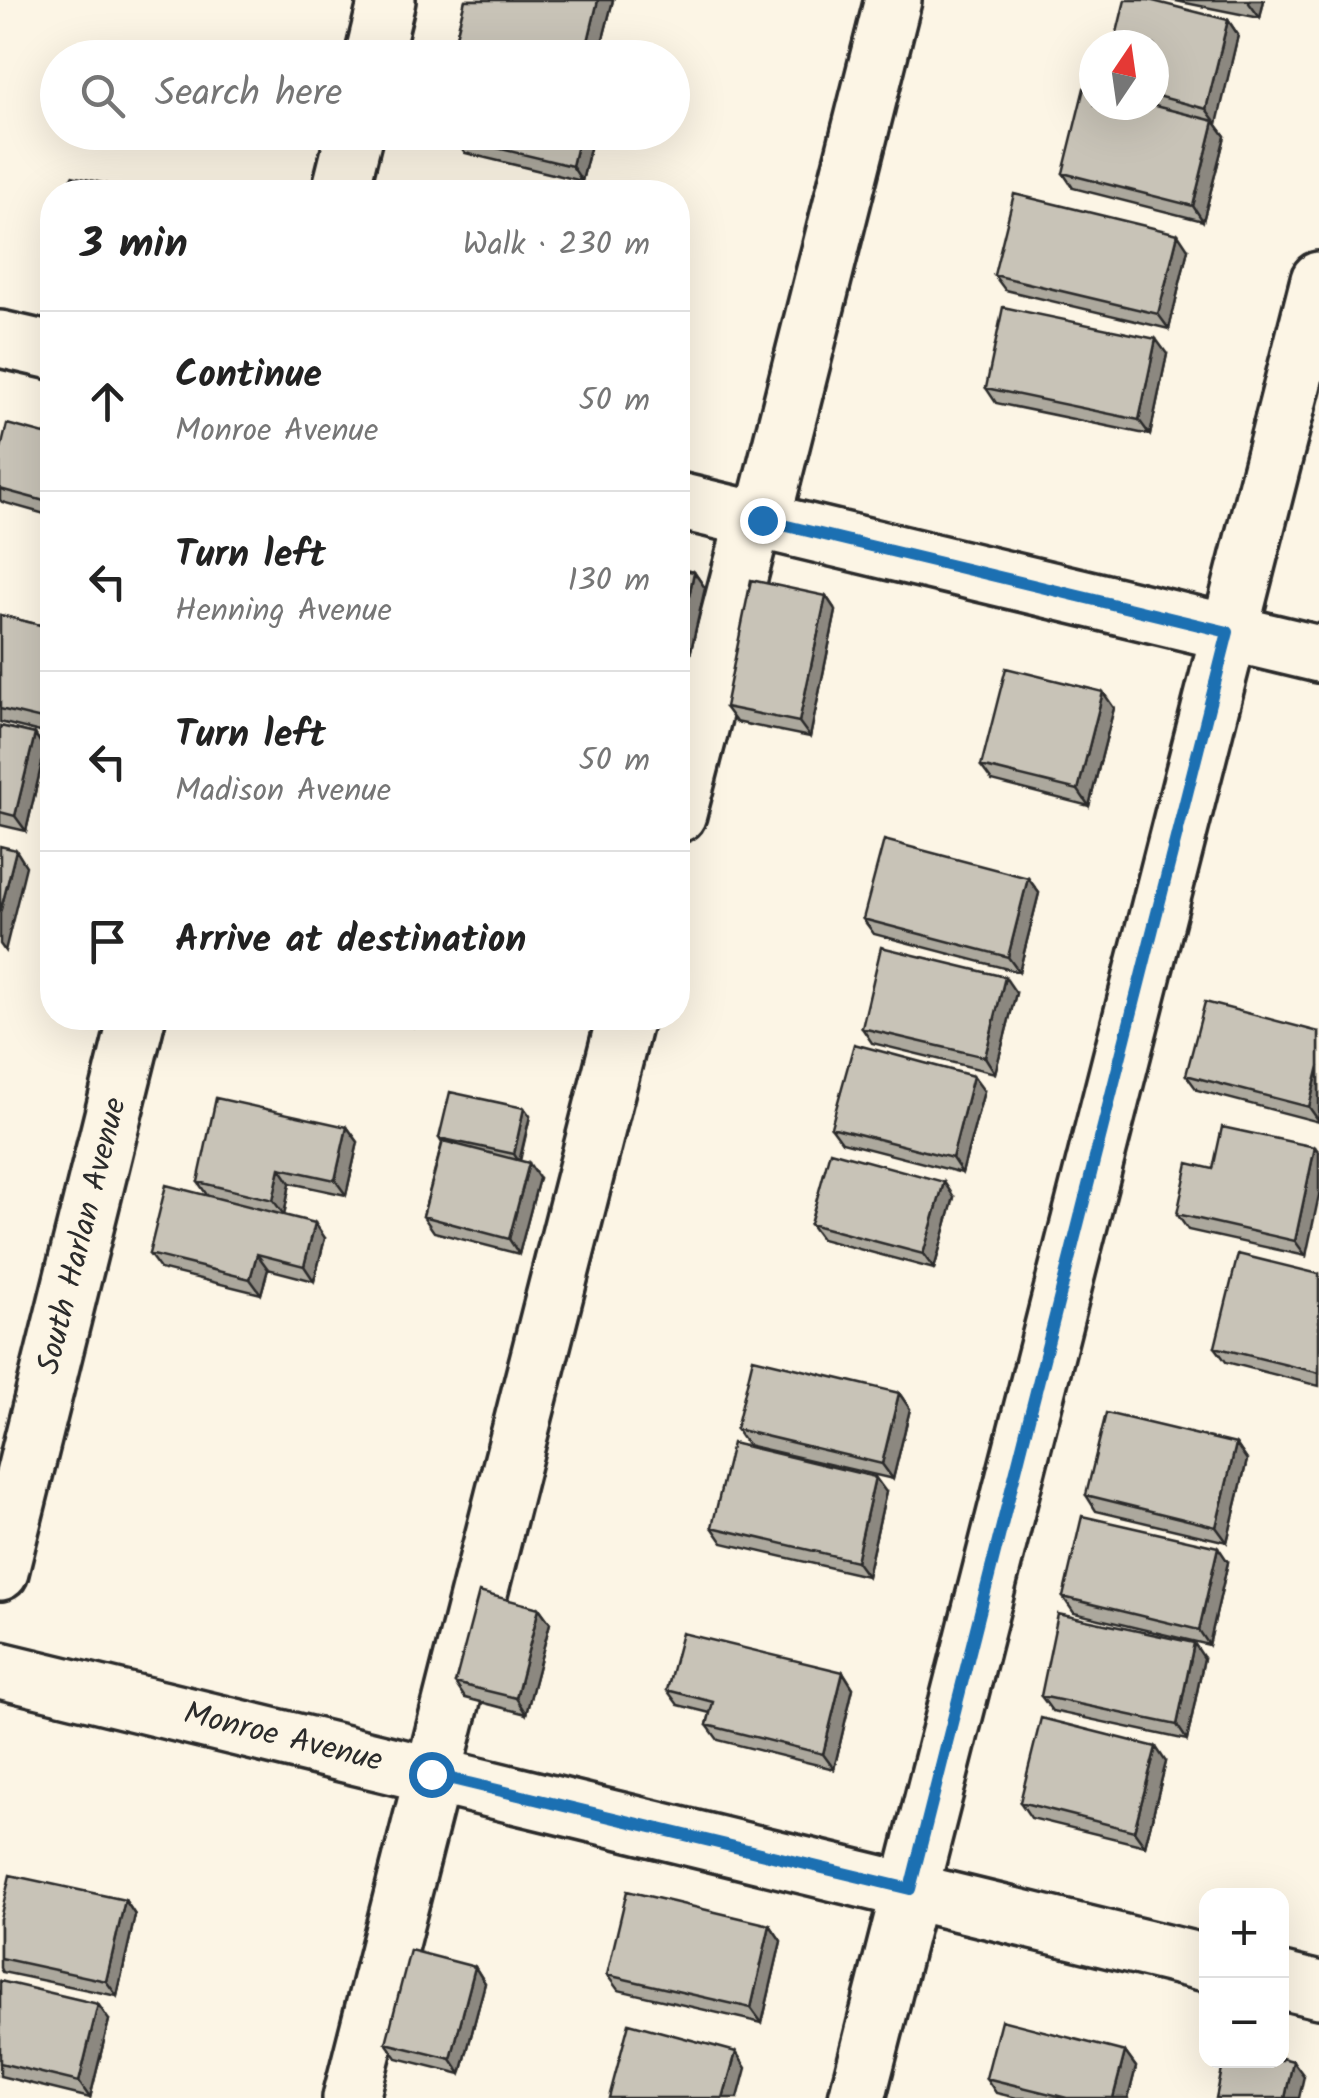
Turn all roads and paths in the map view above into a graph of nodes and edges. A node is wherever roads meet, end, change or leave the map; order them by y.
1 (388, 0) edge
2 (893, 0) edge
3 (378, 40) edge
4 (350, 150) edge
5 (343, 180) edge
6 (1319, 280) edge
7 (0, 338) edge
8 (40, 348) edge
9 (690, 503) edge
10 (758, 520) junction
11 (1228, 632) junction
12 (1319, 654) edge
13 (690, 770) edge
14 (134, 1030) edge
15 (622, 1030) edge
16 (0, 1572) edge
17 (0, 1670) edge
18 (431, 1774) junction
19 (910, 1889) junction
20 (1199, 1960) edge
21 (1289, 1983) edge
22 (1319, 1990) edge
23 (350, 2098) edge
24 (857, 2098) edge

1 - 3 street
2 - 10 street
4 - 5 street
6 - 11 street
7 - 8 street
9 - 10 street
10 - 11 street
10 - 13 street
11 - 12 street
11 - 19 street
14 - 16 street, South Harlan Avenue
15 - 18 street
17 - 18 street, Monroe Avenue
18 - 19 street, Monroe Avenue
18 - 23 street
19 - 20 street, Monroe Avenue
19 - 24 street
21 - 22 street

